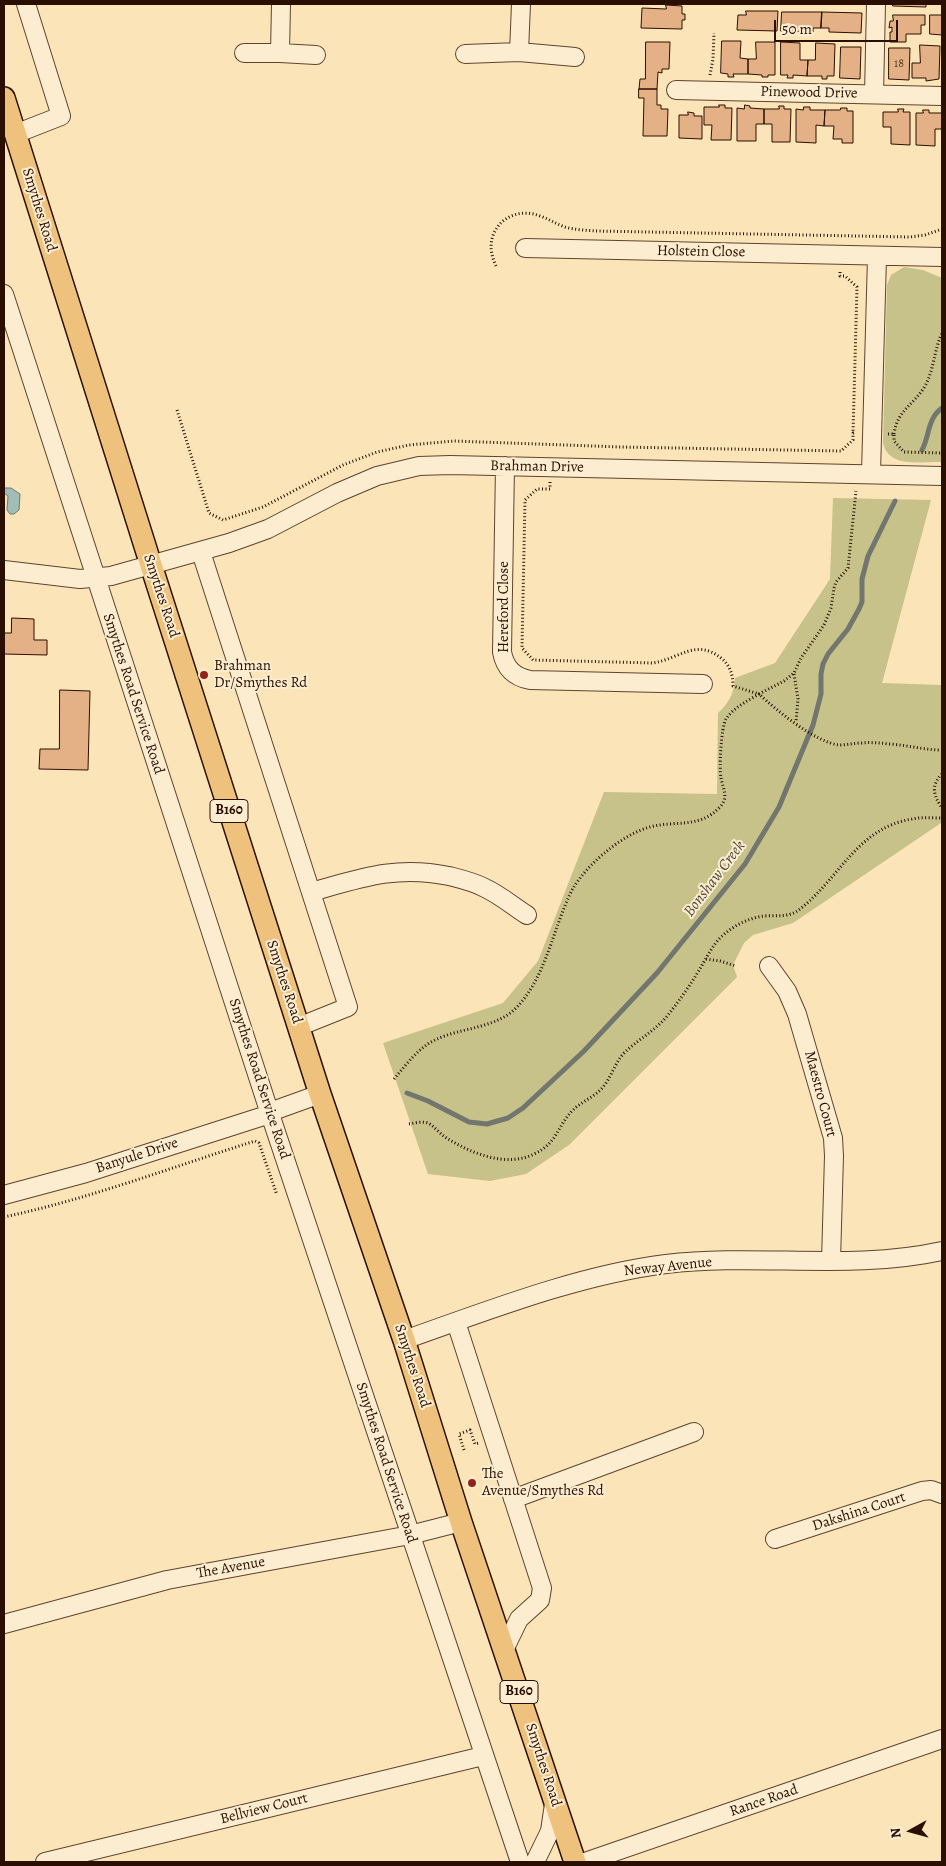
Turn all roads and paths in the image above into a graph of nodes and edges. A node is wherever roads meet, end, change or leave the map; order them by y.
1 (26, 4) edge
2 (281, 4) edge
3 (521, 4) edge
4 (876, 4) edge
5 (714, 33) dead end
6 (519, 52) junction
7 (244, 53) dead end
8 (280, 53) junction
9 (464, 54) dead end
10 (316, 55) dead end
11 (575, 57) dead end
12 (676, 90) dead end
13 (710, 90) junction
14 (874, 94) junction
15 (942, 96) edge
16 (4, 98) edge
17 (15, 134) junction
18 (942, 228) edge
19 (841, 235) junction
20 (525, 248) dead end
21 (840, 256) junction
22 (877, 257) junction
23 (942, 257) edge
24 (496, 266) dead end
25 (4, 294) edge
26 (942, 333) edge
27 (177, 410) dead end
28 (853, 433) junction
29 (872, 434) junction
30 (894, 434) dead end
31 (506, 443) dead end
32 (550, 444) junction
33 (905, 452) dead end
34 (942, 453) edge
35 (505, 466) junction
36 (550, 467) junction
37 (864, 473) junction
38 (942, 476) edge
39 (209, 513) dead end
40 (201, 552) junction
41 (150, 565) junction
42 (4, 570) edge
43 (96, 578) junction
44 (794, 673) junction
45 (703, 684) dead end
46 (759, 694) junction
47 (796, 723) junction
48 (942, 750) edge
49 (942, 774) edge
50 (942, 808) edge
51 (942, 818) edge
52 (311, 892) junction
53 (527, 915) dead end
54 (706, 959) junction
55 (736, 966) dead end
56 (769, 966) dead end
57 (298, 1026) junction
58 (394, 1079) dead end
59 (320, 1094) junction
60 (270, 1113) junction
61 (409, 1124) dead end
62 (255, 1141) dead end
63 (4, 1195) edge
64 (4, 1217) edge
65 (942, 1251) edge
66 (831, 1261) junction
67 (456, 1322) junction
68 (404, 1340) junction
69 (694, 1432) dead end
70 (942, 1494) edge
71 (513, 1499) junction
72 (462, 1522) junction
73 (410, 1535) junction
74 (775, 1539) dead end
75 (4, 1624) edge
76 (505, 1648) junction
77 (942, 1739) edge
78 (483, 1756) junction
79 (554, 1797) junction
80 (45, 1862) edge
81 (520, 1862) edge
82 (536, 1862) edge
83 (575, 1862) edge
84 (585, 1862) edge

1 - 17 street
2 - 8 street
3 - 6 street
4 - 14 street
5 - 13 path
6 - 9 street
6 - 11 street
7 - 8 street
8 - 10 street
12 - 13 street, Pinewood Drive
13 - 14 street, Pinewood Drive
14 - 15 street, Pinewood Drive
16 - 17 main road, Smythes Road / B160
17 - 41 main road, Smythes Road / B160
18 - 19 path
19 - 21 path
19 - 24 path
20 - 21 street, Holstein Close
21 - 22 street, Holstein Close
21 - 28 path
22 - 23 street, Holstein Close
22 - 29 street
25 - 43 street, Smythes Road Service Road
26 - 30 path
27 - 39 path
28 - 29 path
28 - 32 path
29 - 37 street
31 - 32 path
32 - 36 path
33 - 34 path
35 - 36 street, Brahman Drive
35 - 40 street, Brahman Drive
35 - 45 street, Hereford Close
36 - 37 street, Brahman Drive
36 - 46 path
37 - 38 street, Brahman Drive
37 - 44 path
40 - 41 street, Brahman Drive
40 - 52 street
41 - 43 street, Brahman Drive
41 - 57 main road, Smythes Road / B160
42 - 43 street, Brahman Drive
43 - 60 street, Smythes Road Service Road
44 - 46 path
44 - 47 path
46 - 47 path
46 - 58 path
47 - 48 path
49 - 50 path
51 - 54 path
52 - 53 street
52 - 57 street
54 - 55 path
54 - 61 path
56 - 66 street, Maestro Court
57 - 59 main road, Smythes Road / B160
59 - 60 street, Banyule Drive
59 - 68 main road, Smythes Road / B160
60 - 63 street, Banyule Drive
60 - 73 street, Smythes Road Service Road
62 - 64 path
65 - 66 street, Neway Avenue
66 - 67 street, Neway Avenue
67 - 68 street, Neway Avenue
67 - 71 street
68 - 72 main road, Smythes Road / B160
69 - 71 street
70 - 74 street, Dakshina Court
71 - 76 street
72 - 73 street, The Avenue
72 - 76 main road, Smythes Road / B160
73 - 75 street, The Avenue
73 - 78 street, Smythes Road Service Road
76 - 79 main road, Smythes Road / B160
77 - 84 street, Rance Road
78 - 80 street, Bellview Court
78 - 81 street, Smythes Road Service Road
79 - 82 street
79 - 83 main road, Smythes Road / B160

